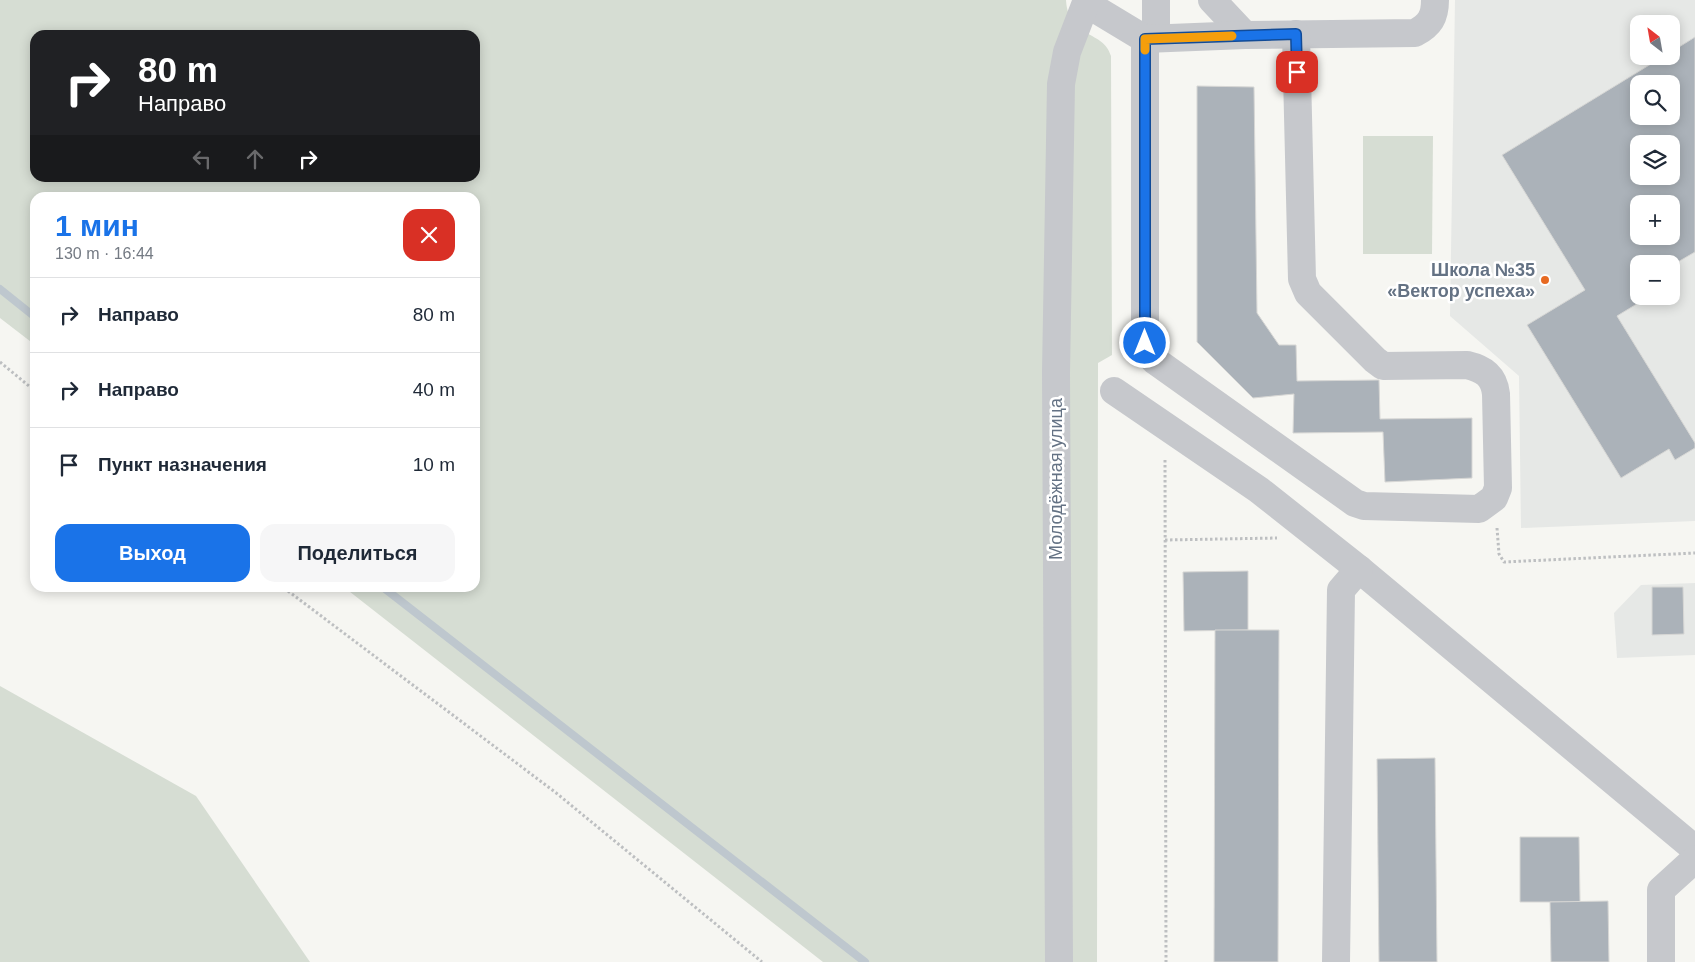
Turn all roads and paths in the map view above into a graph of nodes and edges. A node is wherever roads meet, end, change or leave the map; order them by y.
1 (1156, 0) edge
2 (1212, 0) edge
3 (1435, 0) edge
4 (1087, 2) edge
5 (1296, 34) junction
6 (1245, 35) junction
7 (1150, 39) junction
8 (0, 362) edge
9 (30, 386) edge
10 (1114, 391) dead end
11 (1171, 429) junction
12 (1494, 498) junction
13 (1282, 538) dead end
14 (1165, 540) junction
15 (1695, 553) edge
16 (1359, 569) junction
17 (289, 592) edge
18 (1695, 849) edge
19 (1695, 859) edge
20 (762, 962) edge
21 (1059, 962) edge
22 (1166, 962) edge
23 (1336, 962) edge
24 (1661, 962) edge

1 - 7 street
2 - 6 street
3 - 5 street
4 - 7 street
4 - 21 street, Молодёжная улица
5 - 6 street
5 - 12 street
6 - 7 street
7 - 12 street
8 - 9 path
10 - 11 street
11 - 14 path
11 - 16 street
12 - 15 path
13 - 14 path
14 - 22 path
16 - 18 street
16 - 23 street
17 - 20 path
19 - 24 street

